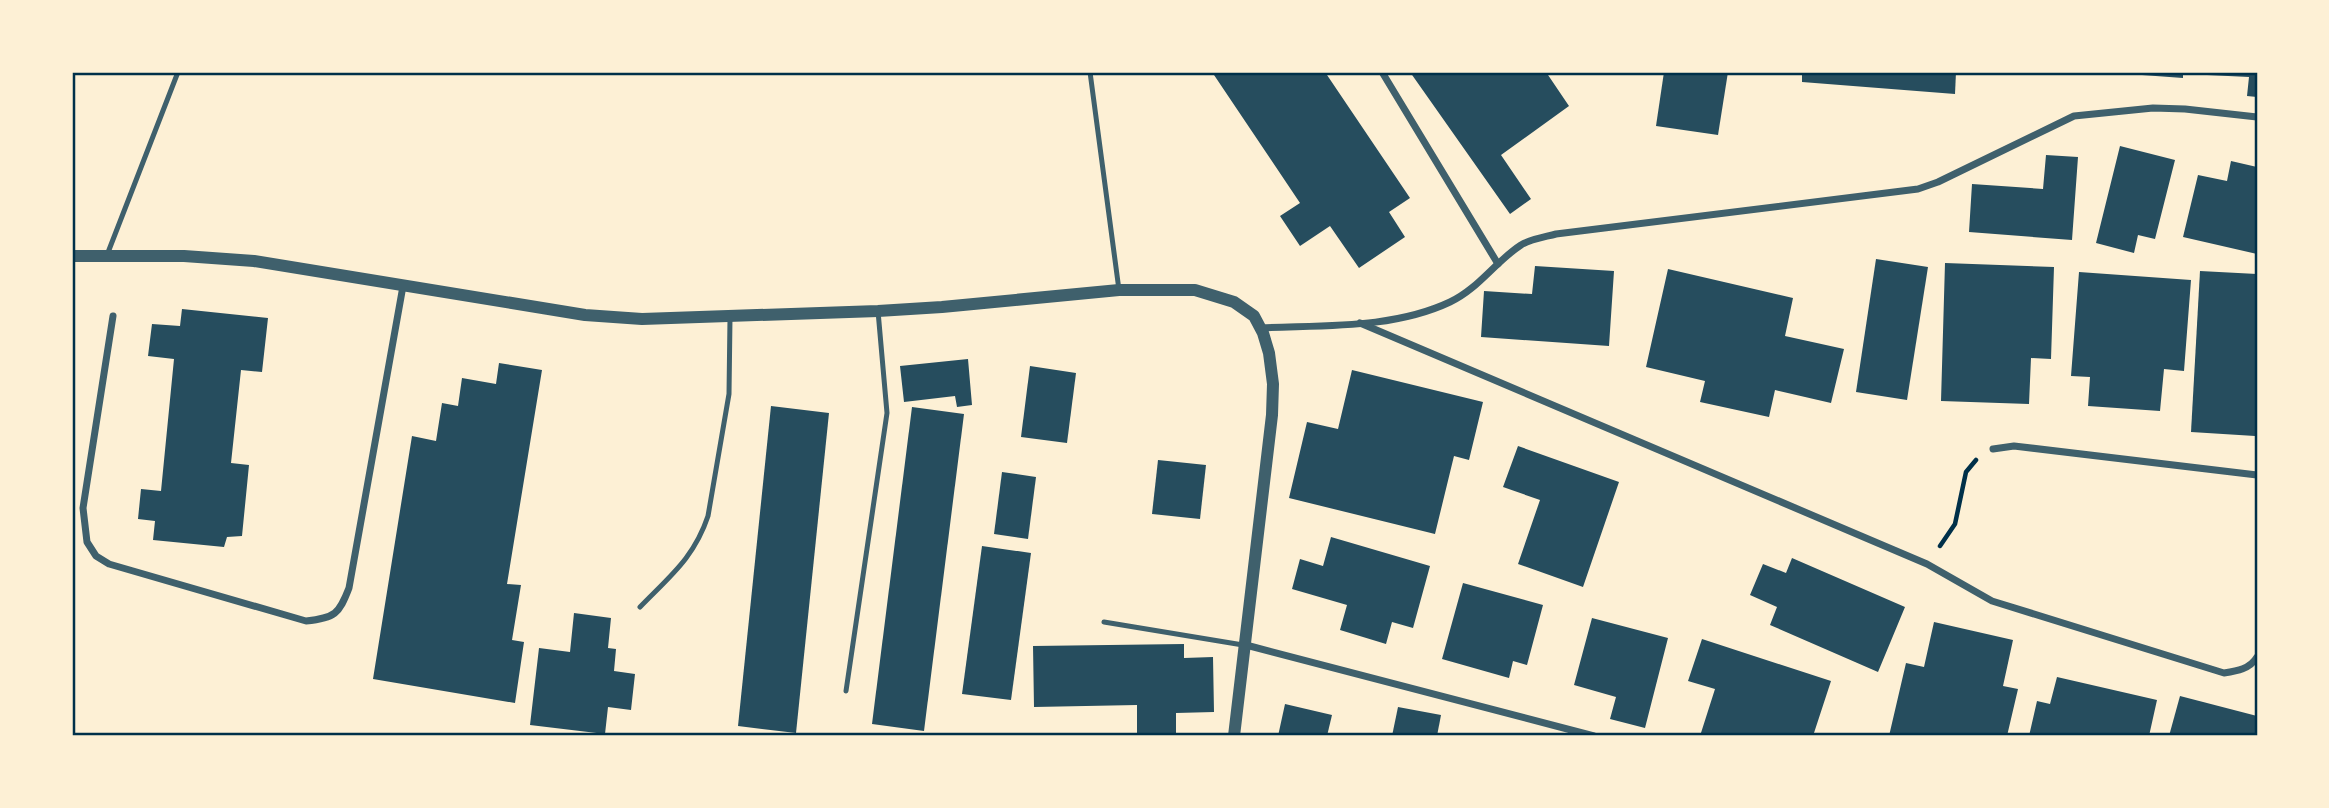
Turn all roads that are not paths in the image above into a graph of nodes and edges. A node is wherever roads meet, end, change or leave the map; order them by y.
1 (178, 72) edge
2 (1090, 72) edge
3 (1382, 72) edge
4 (2257, 117) edge
5 (107, 255) junction
6 (72, 256) edge
7 (1498, 264) junction
8 (403, 286) junction
9 (1119, 290) junction
10 (878, 311) junction
11 (113, 316) dead end
12 (730, 316) junction
13 (1359, 323) junction
14 (1261, 328) junction
15 (1993, 449) road end
16 (2257, 475) edge
17 (640, 607) dead end
18 (1104, 622) dead end
19 (1246, 645) junction
20 (2257, 657) edge
21 (846, 691) dead end
22 (1234, 736) edge
23 (1594, 736) edge

1 - 5 lane
2 - 9 lane
3 - 7 street
4 - 7 street
5 - 6 street
5 - 8 street
7 - 13 street
8 - 11 street
8 - 12 street
9 - 10 street
9 - 14 street
10 - 12 street
10 - 21 lane
12 - 17 lane
13 - 14 street
13 - 20 street
14 - 19 street
15 - 16 street
18 - 19 lane
19 - 22 street
19 - 23 street

